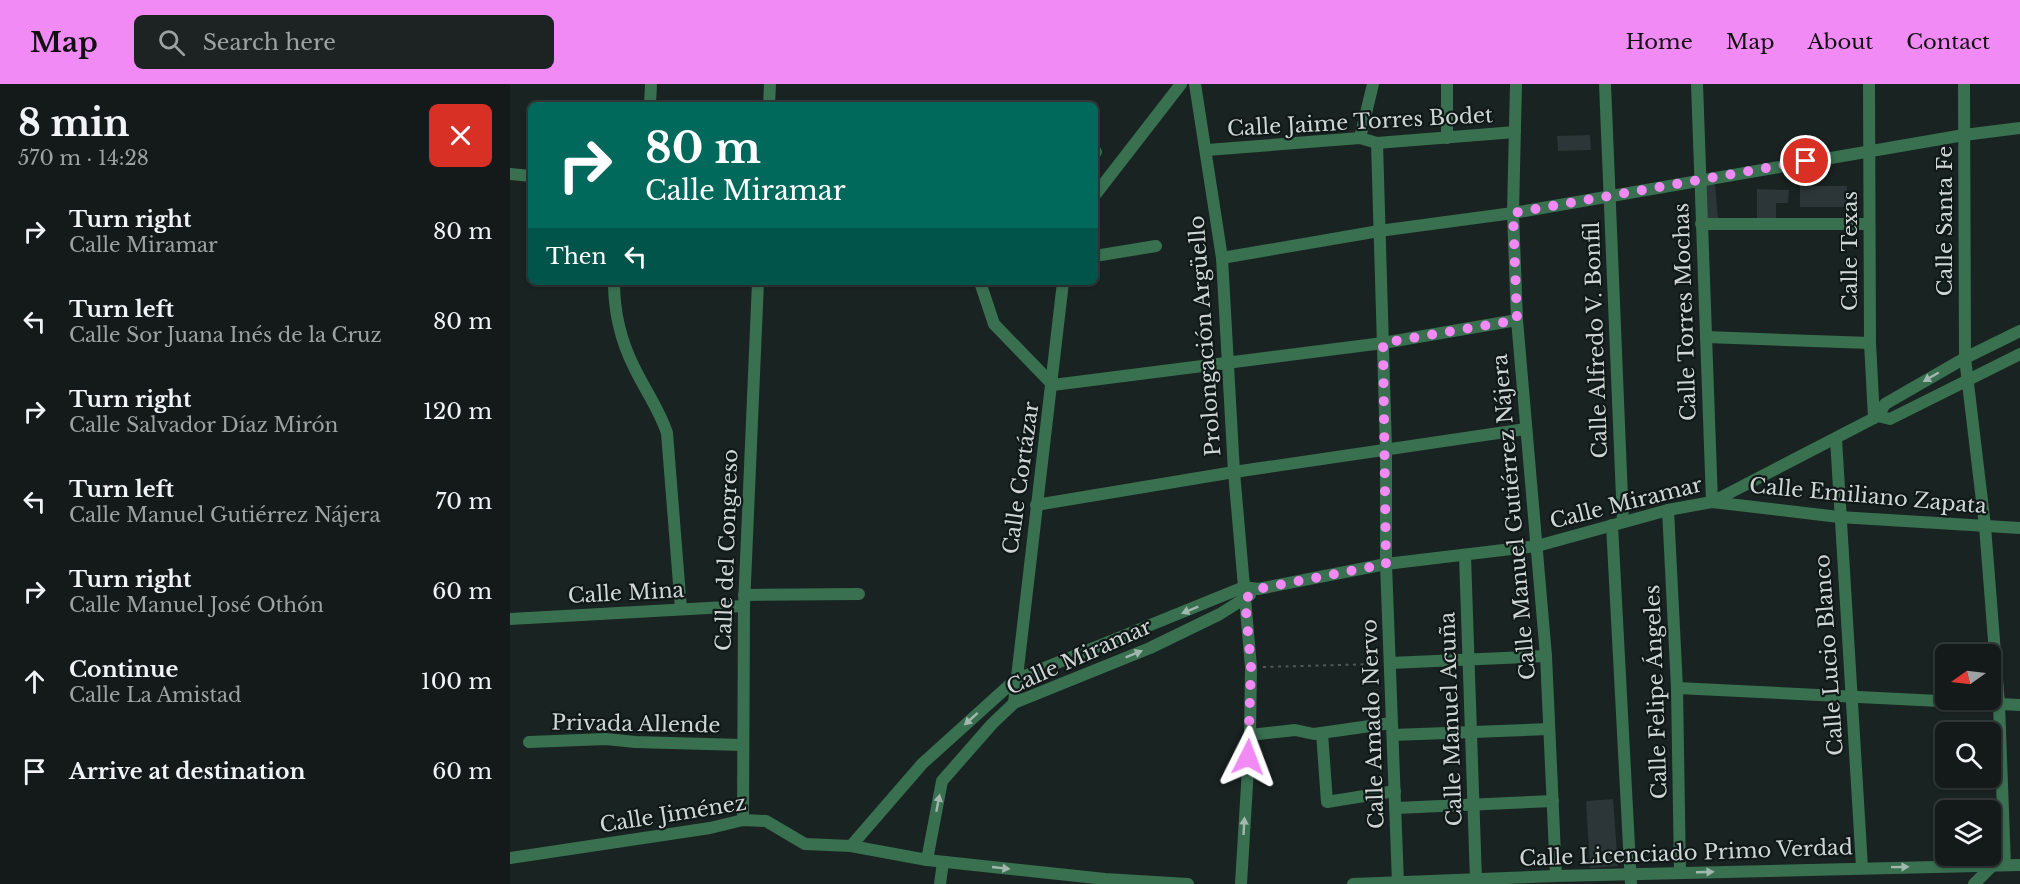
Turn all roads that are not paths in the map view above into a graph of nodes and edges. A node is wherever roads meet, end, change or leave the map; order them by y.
1 (651, 84) edge
2 (770, 84) edge
3 (1181, 84) edge
4 (1195, 84) edge
5 (1373, 84) edge
6 (1447, 84) edge
7 (1515, 84) edge
8 (1605, 84) edge
9 (1697, 84) edge
10 (1869, 84) edge
11 (1964, 84) edge
12 (650, 102) edge
13 (769, 102) edge
14 (2020, 128) edge
15 (1515, 132) junction
16 (1964, 135) junction
17 (1360, 138) junction
18 (1447, 138) junction
19 (1377, 143) junction
20 (1207, 150) junction
21 (1869, 151) junction
22 (510, 174) edge
23 (528, 176) edge
24 (1700, 178) junction
25 (1098, 191) edge
26 (1609, 195) junction
27 (1513, 213) junction
28 (1701, 224) junction
29 (1869, 224) junction
30 (1379, 231) junction
31 (1156, 246) dead end
32 (1098, 256) edge
33 (1222, 258) junction
34 (614, 285) edge
35 (758, 285) edge
36 (982, 285) edge
37 (1063, 285) edge
38 (1517, 320) junction
39 (2020, 331) edge
40 (1706, 336) junction
41 (1383, 343) junction
42 (1870, 343) junction
43 (2020, 354) edge
44 (1965, 358) junction
45 (1229, 363) junction
46 (1969, 380) junction
47 (1053, 385) junction
48 (1876, 417) junction
49 (1526, 429) junction
50 (1836, 439) junction
51 (1386, 448) junction
52 (1234, 472) junction
53 (1712, 502) junction
54 (1036, 505) junction
55 (1668, 510) junction
56 (1839, 517) junction
57 (1618, 524) junction
58 (1985, 526) junction
59 (2020, 528) edge
60 (1537, 546) junction
61 (1465, 556) junction
62 (1386, 564) junction
63 (1244, 593) junction
64 (859, 594) dead end
65 (744, 600) junction
66 (681, 609) junction
67 (510, 619) edge
68 (1994, 644) edge
69 (1545, 656) junction
70 (1468, 661) junction
71 (1390, 663) junction
72 (1015, 680) junction
73 (1677, 688) junction
74 (1851, 696) junction
75 (1935, 701) edge
76 (1014, 703) junction
77 (2001, 704) edge
78 (2020, 705) edge
79 (1999, 710) edge
80 (1392, 729) junction
81 (1549, 729) junction
82 (1322, 733) junction
83 (1470, 734) junction
84 (1250, 735) junction
85 (529, 742) dead end
86 (743, 745) junction
87 (1395, 791) junction
88 (1999, 800) edge
89 (1553, 801) junction
90 (1473, 805) junction
91 (1396, 808) junction
92 (743, 820) junction
93 (851, 846) junction
94 (510, 858) edge
95 (927, 860) junction
96 (943, 862) junction
97 (2001, 865) edge
98 (2020, 865) edge
99 (1935, 866) edge
100 (1998, 866) edge
101 (1862, 867) junction
102 (1680, 873) junction
103 (1556, 876) junction
104 (1631, 879) edge
105 (1476, 880) junction
106 (1105, 881) edge
107 (1398, 883) edge
108 (940, 884) edge
109 (1188, 884) edge
110 (1241, 884) edge
111 (1353, 884) edge
112 (1974, 884) edge

1 - 12 street
2 - 13 street
3 - 25 street
4 - 20 street, Prolongación Argüello
5 - 17 street
6 - 18 street
7 - 15 street, Calle Manuel Gutiérrez Nájera
8 - 26 street, Calle Alfredo V. Bonfil
9 - 24 street, Calle Torres Mochas
10 - 21 street, Calle Texas
11 - 16 street, Calle Santa Fe
14 - 16 street
15 - 18 street, Calle Jaime Torres Bodet
15 - 27 street, Calle Manuel Gutiérrez Nájera
16 - 21 street
16 - 44 street, Calle Santa Fe
17 - 19 street, Calle Jaime Torres Bodet
17 - 20 street, Calle Jaime Torres Bodet
18 - 19 street, Calle Jaime Torres Bodet
19 - 30 street, Calle Amado Nervo
20 - 33 street, Prolongación Argüello
21 - 24 street
21 - 29 street, Calle Texas
22 - 23 street
24 - 26 street
24 - 28 street, Calle Torres Mochas
26 - 27 street
26 - 57 street, Calle Alfredo V. Bonfil
27 - 30 street
27 - 38 street, Calle Manuel Gutiérrez Nájera
28 - 29 street
28 - 40 street, Calle Torres Mochas
29 - 42 street, Calle Texas
30 - 33 street
30 - 41 street, Calle Amado Nervo
31 - 32 street
33 - 45 street, Prolongación Argüello
34 - 66 street
35 - 65 street, Calle del Congreso
36 - 47 street
37 - 47 street, Calle Cortázar
38 - 41 street
38 - 49 street, Calle Manuel Gutiérrez Nájera
39 - 44 street, Calle Miramar
40 - 42 street
40 - 53 street, Calle Torres Mochas
41 - 45 street
41 - 51 street, Calle Amado Nervo
42 - 48 street, Calle Texas
43 - 46 street, Calle Miramar
44 - 46 street, Calle Santa Fe
44 -> 48 street, Calle Miramar
45 - 47 street
45 - 52 street, Prolongación Argüello
46 - 48 street, Calle Miramar
46 - 58 street, Calle Santa Fe
47 - 54 street, Calle Cortázar
48 - 50 street, Calle Miramar
49 - 51 street
49 - 60 street, Calle Manuel Gutiérrez Nájera
50 - 53 street, Calle Miramar
50 - 56 street, Calle Lucio Blanco
51 - 52 street
51 - 62 street, Calle Amado Nervo
52 - 54 street
52 - 63 street, Prolongación Argüello
53 - 55 street, Calle Miramar
53 - 56 street, Calle Emiliano Zapata
54 - 72 street, Calle Cortázar
55 - 57 street, Calle Miramar
55 - 73 street, Calle Felipe Ángeles
56 - 58 street, Calle Emiliano Zapata
56 - 74 street, Calle Lucio Blanco
57 - 60 street, Calle Miramar
57 - 104 street, Calle Felipe Ángeles
58 - 59 street, Calle Emiliano Zapata
58 - 68 street, Calle Santa Fe
60 - 61 street, Calle Miramar
60 - 69 street, Calle Manuel Gutiérrez Nájera
61 - 62 street, Calle Miramar
61 - 70 street, Calle Manuel Acuña
62 - 63 street, Calle Miramar
62 - 71 street, Calle Amado Nervo
63 -> 72 street, Calle Miramar
76 -> 63 street, Calle Miramar
63 - 84 street, Prolongación Argüello
64 - 65 street, Calle Mina
65 - 66 street, Calle Mina
65 - 86 street, Calle del Congreso
66 - 67 street, Calle Mina
69 - 70 street
69 - 81 street, Calle Manuel Gutiérrez Nájera
70 - 71 street
70 - 83 street, Calle Manuel Acuña
71 - 80 street, Calle Amado Nervo
72 - 76 street, Calle Cortázar
72 -> 93 street
73 - 74 street
73 - 102 street, Calle Felipe Ángeles
74 - 75 street
74 - 101 street, Calle Lucio Blanco
95 -> 76 street, Calle Miramar
77 - 78 street
79 - 88 street, Calle Santa Fe
80 - 82 street
80 - 83 street
80 - 87 street, Calle Amado Nervo
81 - 83 street
81 - 89 street, Calle Manuel Gutiérrez Nájera
82 - 84 street
82 - 87 street
83 - 90 street, Calle Manuel Acuña
110 -> 84 street, Prolongación Argüello
85 - 86 street, Privada Allende
86 - 92 street, Calle del Congreso
87 - 91 street, Calle Amado Nervo
89 - 90 street
89 - 103 street, Calle Manuel Gutiérrez Nájera
90 - 91 street
90 - 105 street, Calle Manuel Acuña
91 - 107 street, Calle Amado Nervo
92 - 93 street, Calle Jiménez
92 - 94 street, Calle Jiménez
93 - 95 street, Calle Jiménez
95 - 96 street, Calle Jiménez
96 -> 106 street
96 - 108 street
97 - 98 street, Calle Licenciado Primo Verdad
101 -> 99 street, Calle Licenciado Primo Verdad
100 - 112 street
102 -> 101 street, Calle Licenciado Primo Verdad
102 - 104 street, Calle Licenciado Primo Verdad
103 - 104 street, Calle Licenciado Primo Verdad
103 - 105 street, Calle Licenciado Primo Verdad
105 - 107 street, Calle Licenciado Primo Verdad
106 - 109 street
107 - 111 street, Calle Licenciado Primo Verdad

